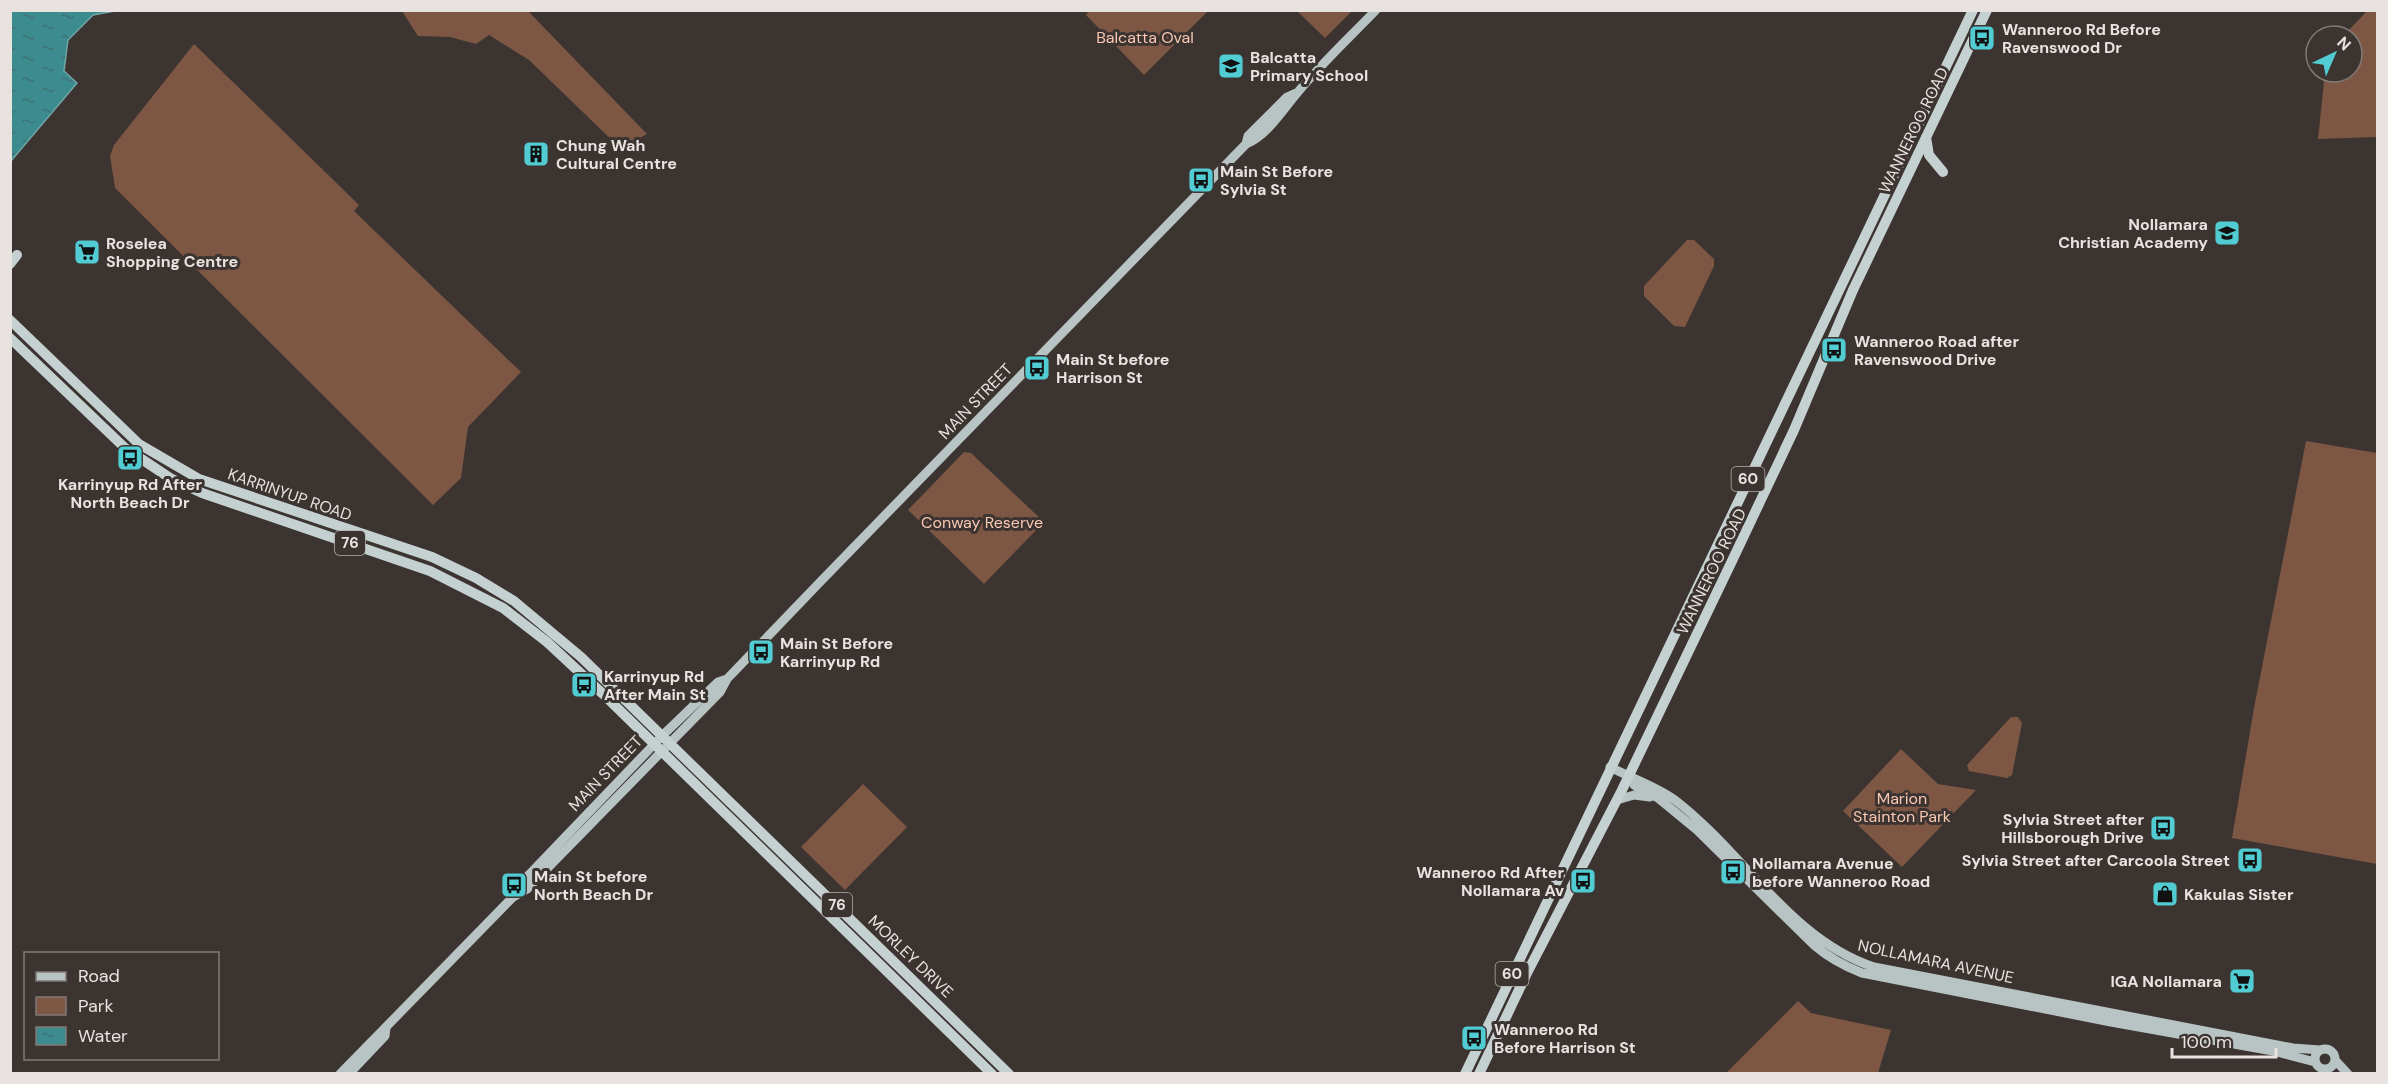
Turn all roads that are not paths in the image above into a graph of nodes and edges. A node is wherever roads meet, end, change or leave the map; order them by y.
1 (1376, 10) edge
2 (1973, 10) edge
3 (1987, 10) edge
4 (1926, 136) junction
5 (1943, 171) dead end
6 (10, 320) edge
7 (13, 342) edge
8 (667, 739) junction
9 (658, 748) junction
10 (1639, 755) junction
11 (1609, 769) junction
12 (1627, 779) junction
13 (1651, 787) junction
14 (1617, 800) junction
15 (1661, 800) junction
16 (386, 1028) junction
17 (2175, 1029) junction
18 (2254, 1044) junction
19 (2320, 1050) junction
20 (2315, 1062) junction
21 (2333, 1064) junction
22 (340, 1074) edge
23 (349, 1074) edge
24 (992, 1074) edge
25 (1009, 1074) edge
26 (1465, 1074) edge
27 (1479, 1074) edge
28 (2339, 1074) edge
29 (2348, 1074) edge

1 - 8 main road, MAIN STREET
2 - 11 highway, WANNEROO ROAD / 60
3 - 4 highway, WANNEROO ROAD / 60
4 - 5 highway
4 - 10 highway, WANNEROO ROAD / 60
6 - 8 highway, KARRINYUP ROAD / 76
7 - 9 highway, KARRINYUP ROAD / 76
8 - 9 main road, MAIN STREET
8 - 25 highway, MORLEY DRIVE / 76
9 - 16 main road, MAIN STREET
9 - 24 highway, MORLEY DRIVE / 76
10 - 12 highway, WANNEROO ROAD / 60
10 - 13 main road
11 - 12 main road, NOLLAMARA AVENUE
11 - 26 highway, WANNEROO ROAD / 60
12 - 13 main road, NOLLAMARA AVENUE
12 - 14 highway, WANNEROO ROAD / 60
12 - 15 main road, NOLLAMARA AVENUE
13 - 17 main road, NOLLAMARA AVENUE
14 - 15 main road
14 - 27 highway, WANNEROO ROAD / 60
15 - 17 main road, NOLLAMARA AVENUE
16 - 22 main road, MAIN STREET
16 - 23 main road, MAIN STREET
17 - 18 main road, NOLLAMARA AVENUE
18 - 19 main road, NOLLAMARA AVENUE
18 - 20 main road, NOLLAMARA AVENUE
19 - 20 main road
19 - 21 main road
20 - 21 main road
21 - 28 main road
21 - 29 main road

